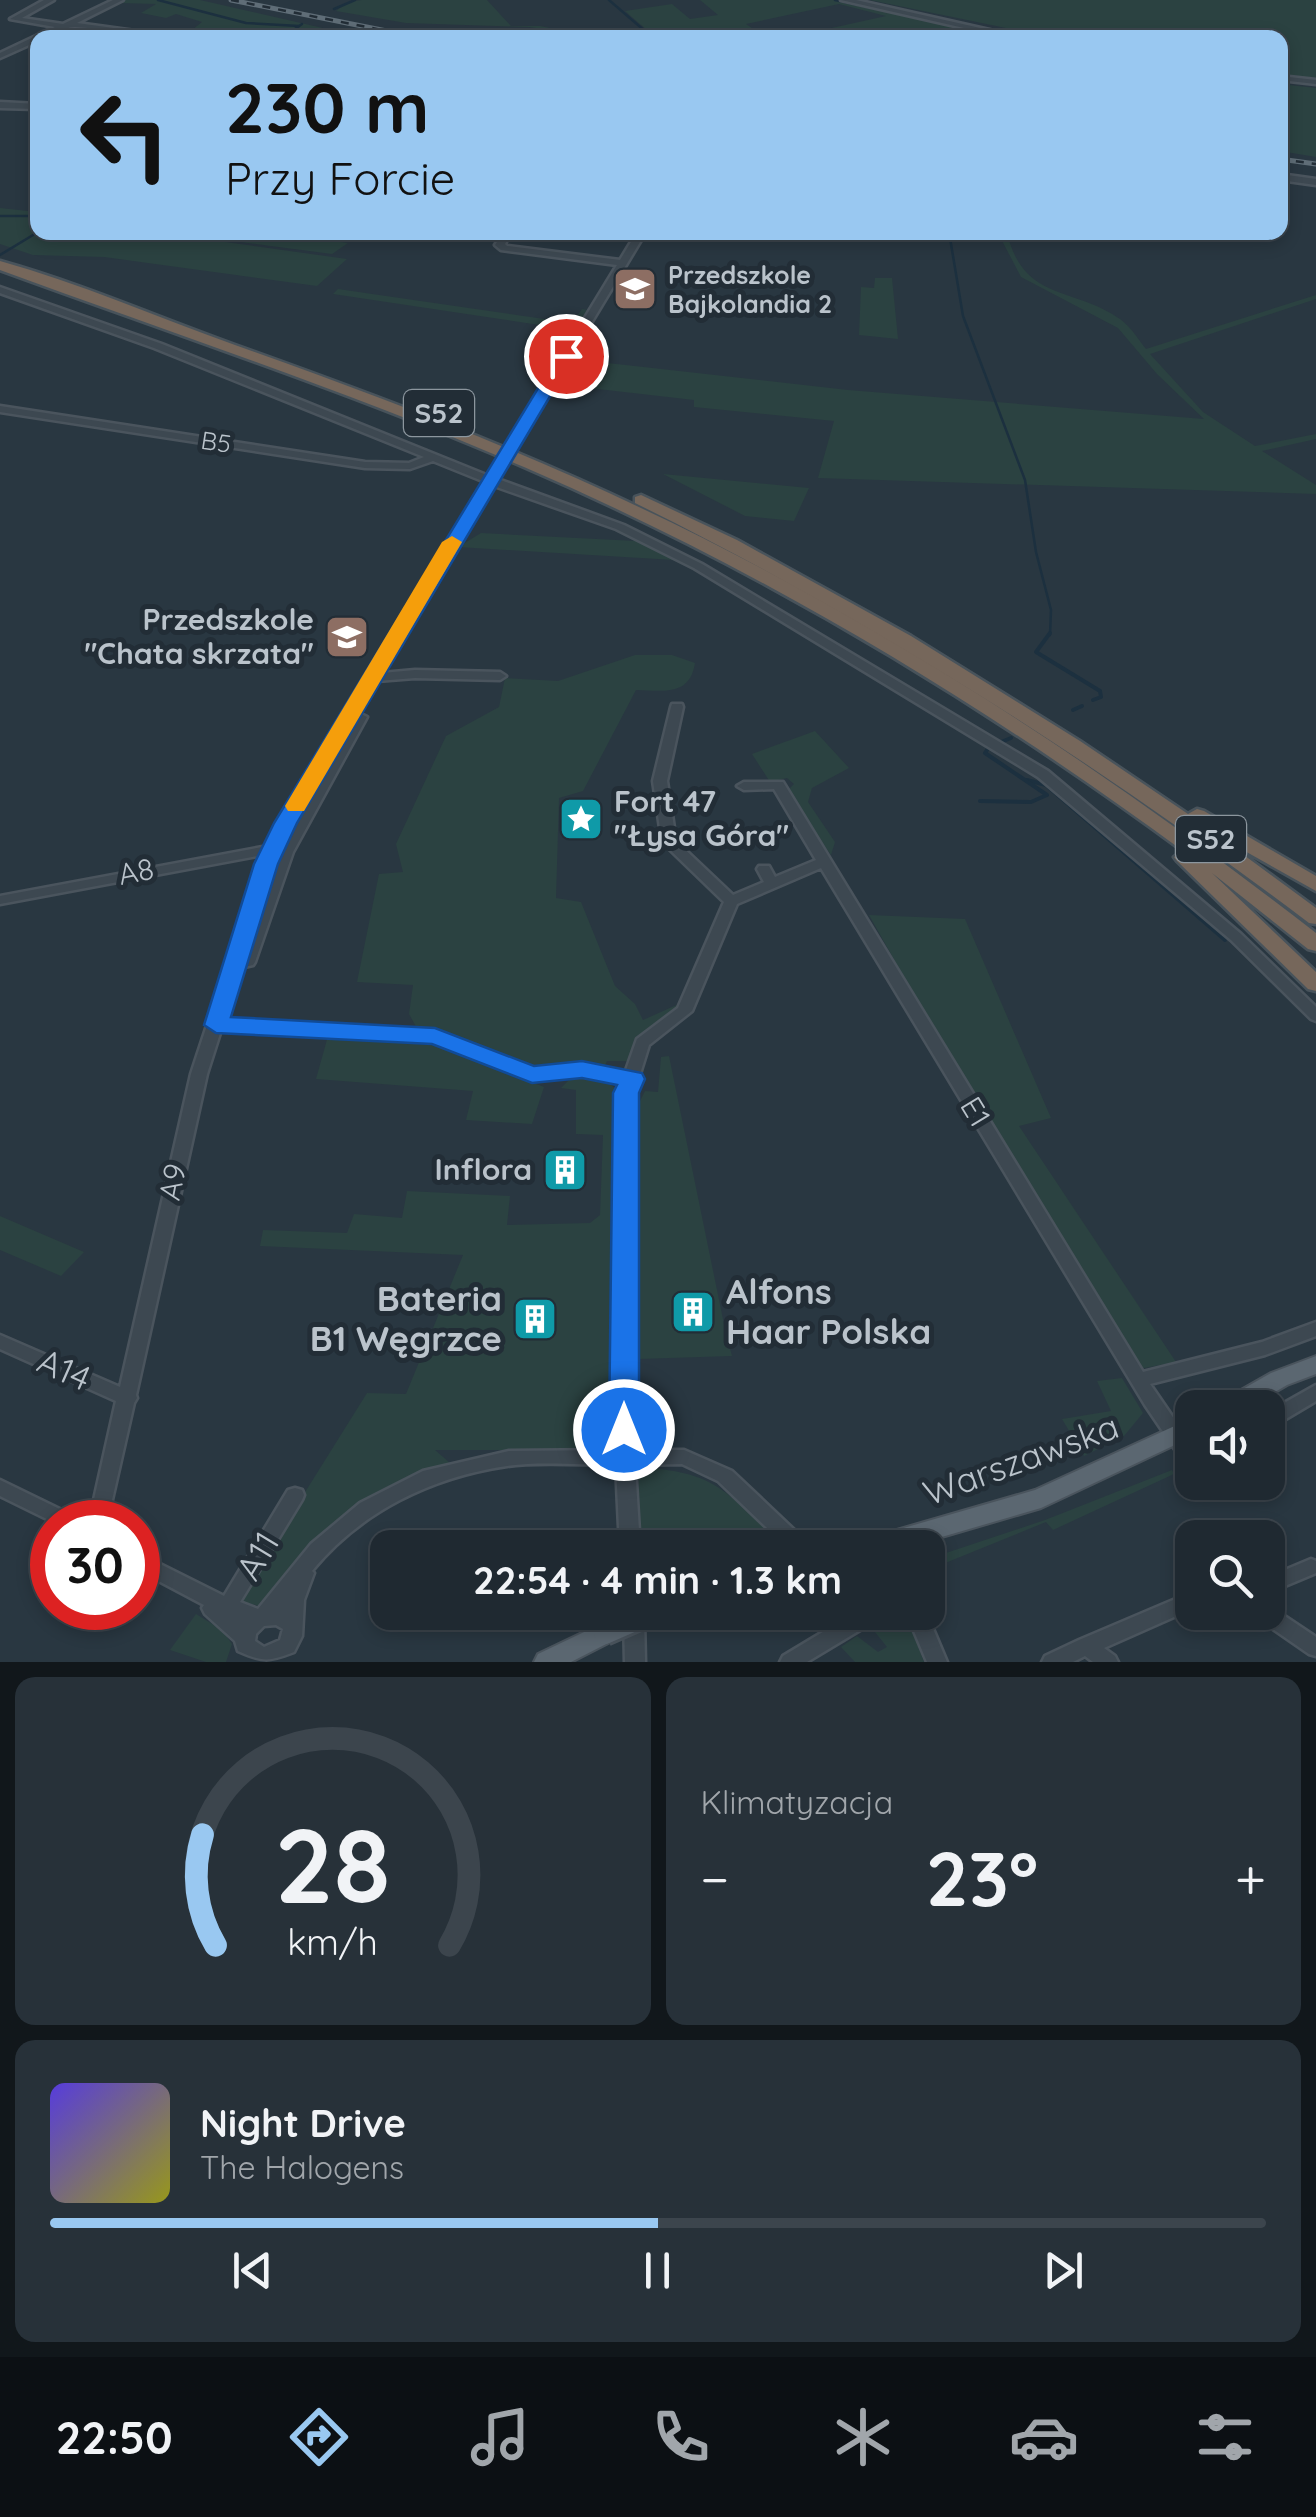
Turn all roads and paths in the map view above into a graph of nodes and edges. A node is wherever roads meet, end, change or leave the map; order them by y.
1 (50, 0) edge
2 (118, 0) edge
3 (845, 0) edge
4 (64, 25) junction
5 (54, 30) edge
6 (109, 30) edge
7 (984, 30) edge
8 (30, 42) edge
9 (0, 43) edge
10 (19, 47) junction
11 (0, 56) edge
12 (1288, 79) edge
13 (1316, 82) edge
14 (0, 106) edge
15 (30, 107) edge
16 (1288, 177) edge
17 (1316, 182) edge
18 (503, 240) edge
19 (637, 240) edge
20 (0, 254) edge
21 (622, 263) junction
22 (0, 265) edge
23 (0, 290) edge
24 (0, 408) edge
25 (432, 458) junction
26 (491, 480) junction
27 (500, 676) dead end
28 (373, 678) junction
29 (677, 707) dead end
30 (350, 716) junction
31 (1104, 764) junction
32 (744, 786) dead end
33 (1108, 788) junction
34 (273, 849) junction
35 (825, 861) junction
36 (1316, 885) edge
37 (0, 900) edge
38 (731, 909) junction
39 (1316, 918) edge
40 (1316, 944) edge
41 (235, 965) junction
42 (1316, 984) edge
43 (906, 1012) dead end
44 (1316, 1016) edge
45 (216, 1025) junction
46 (932, 1038) junction
47 (632, 1079) junction
48 (1316, 1329) edge
49 (0, 1342) edge
50 (1316, 1352) edge
51 (1316, 1364) edge
52 (1279, 1379) junction
53 (1139, 1380) junction
54 (1260, 1390) edge
55 (1316, 1392) edge
56 (128, 1398) junction
57 (1285, 1410) edge
58 (1175, 1423) edge
59 (1175, 1436) edge
60 (626, 1455) junction
61 (0, 1488) edge
62 (295, 1495) dead end
63 (103, 1500) edge
64 (30, 1503) edge
65 (629, 1530) edge
66 (782, 1530) edge
67 (941, 1530) edge
68 (306, 1567) junction
69 (1311, 1567) dead end
70 (160, 1572) edge
71 (1285, 1577) edge
72 (1175, 1607) edge
73 (223, 1610) junction
74 (262, 1617) junction
75 (290, 1624) junction
76 (1285, 1627) edge
77 (613, 1630) edge
78 (634, 1630) edge
79 (843, 1630) edge
80 (924, 1630) edge
81 (1086, 1646) junction
82 (1316, 1648) edge
83 (254, 1653) edge
84 (547, 1662) edge
85 (635, 1662) edge
86 (790, 1662) edge
87 (937, 1662) edge
88 (1052, 1662) edge
89 (1108, 1662) edge

1 - 4 street
2 - 4 street
3 - 7 street
4 - 5 street
4 - 6 street
8 - 10 street
9 - 10 street
10 - 11 street
12 - 13 street
14 - 15 street
16 - 17 street
18 - 21 street
19 - 21 street, A9
20 - 31 highway, S52
21 - 26 street, A9, bridge
22 - 33 highway, S52
23 - 25 street
24 - 25 street, B5
25 - 26 street
26 - 28 street, A9
26 - 44 street
27 - 28 street
28 - 30 street, A9
29 - 38 street
30 - 34 street, A9
30 - 41 street
31 - 36 highway
31 - 39 highway, S52
32 - 35 street, E1
33 - 40 highway, S52
33 - 42 highway
34 - 37 street, A8
34 - 41 street, A9
35 - 38 street
35 - 46 street, E1
38 - 47 street
41 - 45 street, A9
43 - 46 street
45 - 47 street
45 - 56 street, A9
46 - 53 street, E1
47 - 60 street
48 - 53 street
49 - 56 street, A14
50 - 52 main road
51 - 52 main road
52 - 54 main road
53 - 58 street, E1
55 - 57 street
56 - 63 street, A9
59 - 67 main road, Warszawska
60 - 65 street
60 - 66 street
60 - 68 street
61 - 64 street
62 - 73 street, A11
68 - 74 street
68 - 75 street
69 - 71 street
70 - 73 street
72 - 81 street
73 - 74 street
73 - 83 street
74 - 75 street
74 - 83 street
75 - 83 street
76 - 82 street
77 - 84 main road, bridge
78 - 85 street
79 - 86 street
80 - 87 street
81 - 88 street
81 - 89 street

